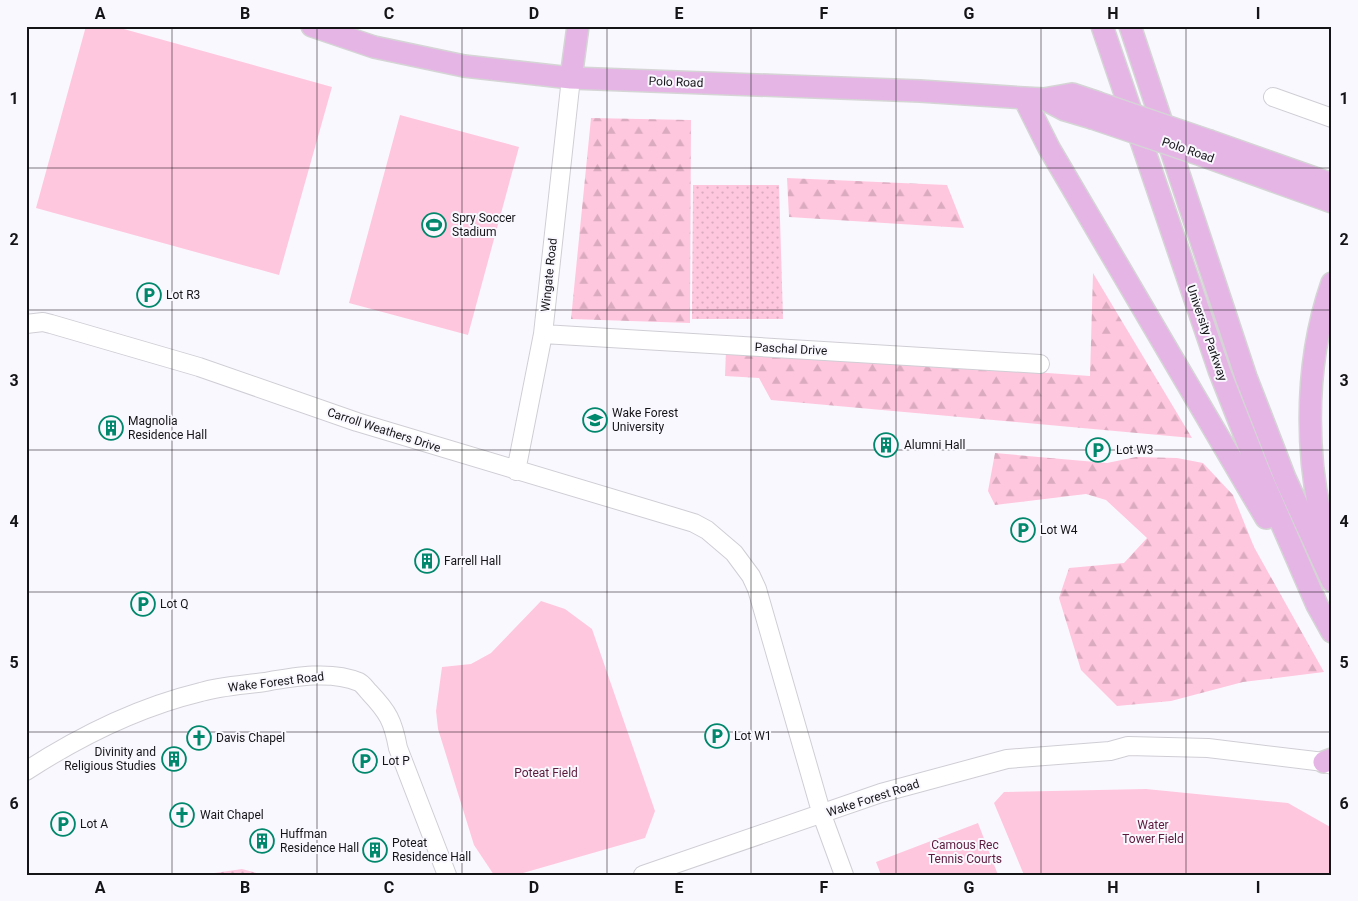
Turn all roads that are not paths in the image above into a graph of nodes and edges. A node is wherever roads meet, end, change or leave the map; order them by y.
1 (312, 26) edge
2 (578, 26) edge
3 (1102, 26) edge
4 (1130, 26) edge
5 (571, 78) junction
6 (1274, 97) dead end
7 (1034, 98) junction
8 (1332, 118) edge
9 (1207, 149) junction
10 (1332, 184) edge
11 (1332, 202) edge
12 (1332, 283) edge
13 (26, 324) edge
14 (543, 334) junction
15 (1040, 364) dead end
16 (516, 471) junction
17 (1332, 554) edge
18 (1332, 581) edge
19 (1317, 605) junction
20 (1332, 632) edge
21 (1110, 750) junction
22 (1250, 753) junction
23 (1330, 762) edge
24 (26, 771) edge
25 (822, 815) junction
26 (447, 875) edge
27 (644, 875) edge
28 (844, 875) edge

1 - 5 main road, Polo Road
2 - 5 main road
3 - 19 main road, University Parkway
4 - 18 main road, University Parkway
5 - 7 main road, Polo Road
5 - 14 street, Wingate Road
6 - 8 street
7 - 9 main road, Polo Road, bridge
7 - 19 main road
9 - 10 main road, Polo Road
9 - 11 main road, Polo Road
12 - 17 main road
13 - 16 street, Carroll Weathers Drive
14 - 15 street, Paschal Drive
14 - 16 street, Wingate Road
16 - 25 street, Carroll Weathers Drive
19 - 20 main road, University Parkway
21 - 22 street, Wake Forest Road
21 - 22 street, Wake Forest Road
21 - 25 street, Wake Forest Road
22 - 23 street, Wake Forest Road
24 - 26 street, Wake Forest Road
25 - 27 street, Wake Forest Road
25 - 28 street

